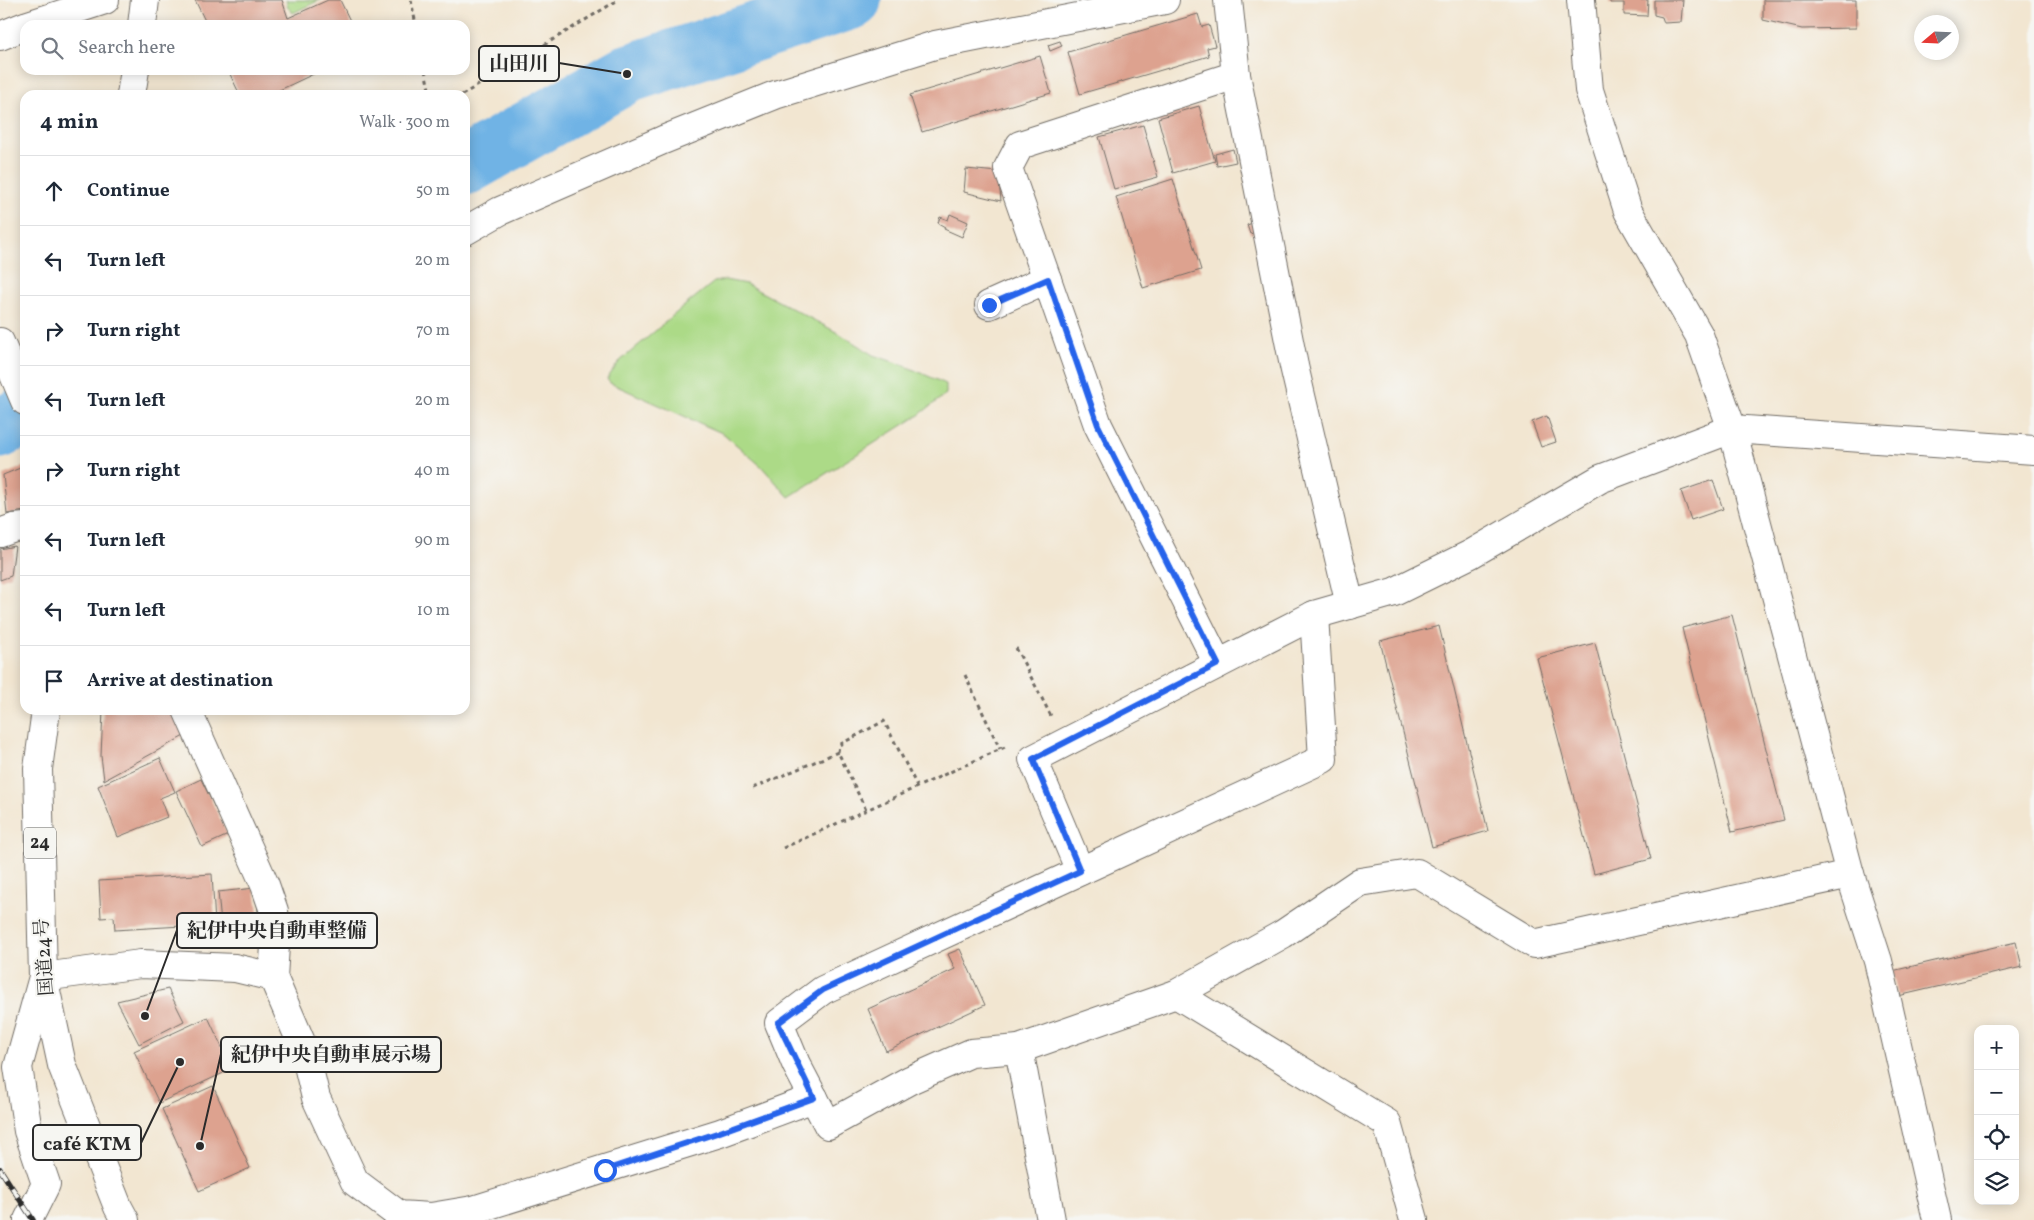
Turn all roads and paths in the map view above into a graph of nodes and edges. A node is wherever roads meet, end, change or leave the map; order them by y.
1 (105, 0) edge
2 (145, 0) edge
3 (411, 0) edge
4 (618, 0) edge
5 (1165, 0) edge
6 (1228, 0) edge
7 (1581, 0) edge
8 (44, 20) edge
9 (143, 20) edge
10 (415, 20) edge
11 (20, 28) edge
12 (0, 36) edge
13 (134, 75) edge
14 (426, 75) edge
15 (1236, 75) junction
16 (132, 90) edge
17 (429, 90) edge
18 (470, 90) edge
19 (470, 228) edge
20 (1048, 279) junction
21 (989, 305) dead end
22 (0, 342) edge
23 (20, 390) edge
24 (1732, 429) junction
25 (2034, 450) edge
26 (20, 528) edge
27 (0, 533) edge
28 (1350, 605) junction
29 (1314, 615) junction
30 (1016, 648) dead end
31 (1218, 664) junction
32 (965, 675) dead end
33 (45, 715) edge
34 (189, 715) edge
35 (1055, 724) dead end
36 (1008, 746) dead end
37 (1000, 749) junction
38 (838, 752) junction
39 (918, 786) junction
40 (753, 788) dead end
41 (866, 810) junction
42 (782, 848) dead end
43 (1080, 871) junction
44 (1850, 874) junction
45 (43, 977) junction
46 (273, 977) junction
47 (1176, 994) junction
48 (1019, 1049) junction
49 (814, 1098) junction
50 (28, 1220) edge
51 (125, 1220) edge
52 (1051, 1220) edge
53 (1414, 1220) edge
54 (1937, 1220) edge

1 - 8 main road
2 - 9 main road
3 - 10 path
4 - 18 path
5 - 19 main road
6 - 15 main road
7 - 24 main road
11 - 12 main road
13 - 16 main road
14 - 17 path
15 - 20 main road
15 - 28 main road
20 - 21 main road
20 - 31 main road
22 - 23 main road
24 - 25 main road
24 - 28 main road
24 - 44 main road
26 - 27 main road
28 - 29 main road
29 - 31 main road
29 - 43 main road
30 - 35 path
31 - 43 main road
32 - 37 path
33 - 45 main road, 国道24号 / 24
34 - 46 main road
36 - 37 path
37 - 39 path
38 - 39 path
38 - 40 path
38 - 41 path
39 - 41 path
41 - 42 path
43 - 49 main road
44 - 47 main road
44 - 54 main road
45 - 46 main road
45 - 50 main road
45 - 51 main road, 国道24号 / 24
46 - 49 main road
47 - 48 main road
47 - 53 main road
48 - 49 main road
48 - 52 main road

